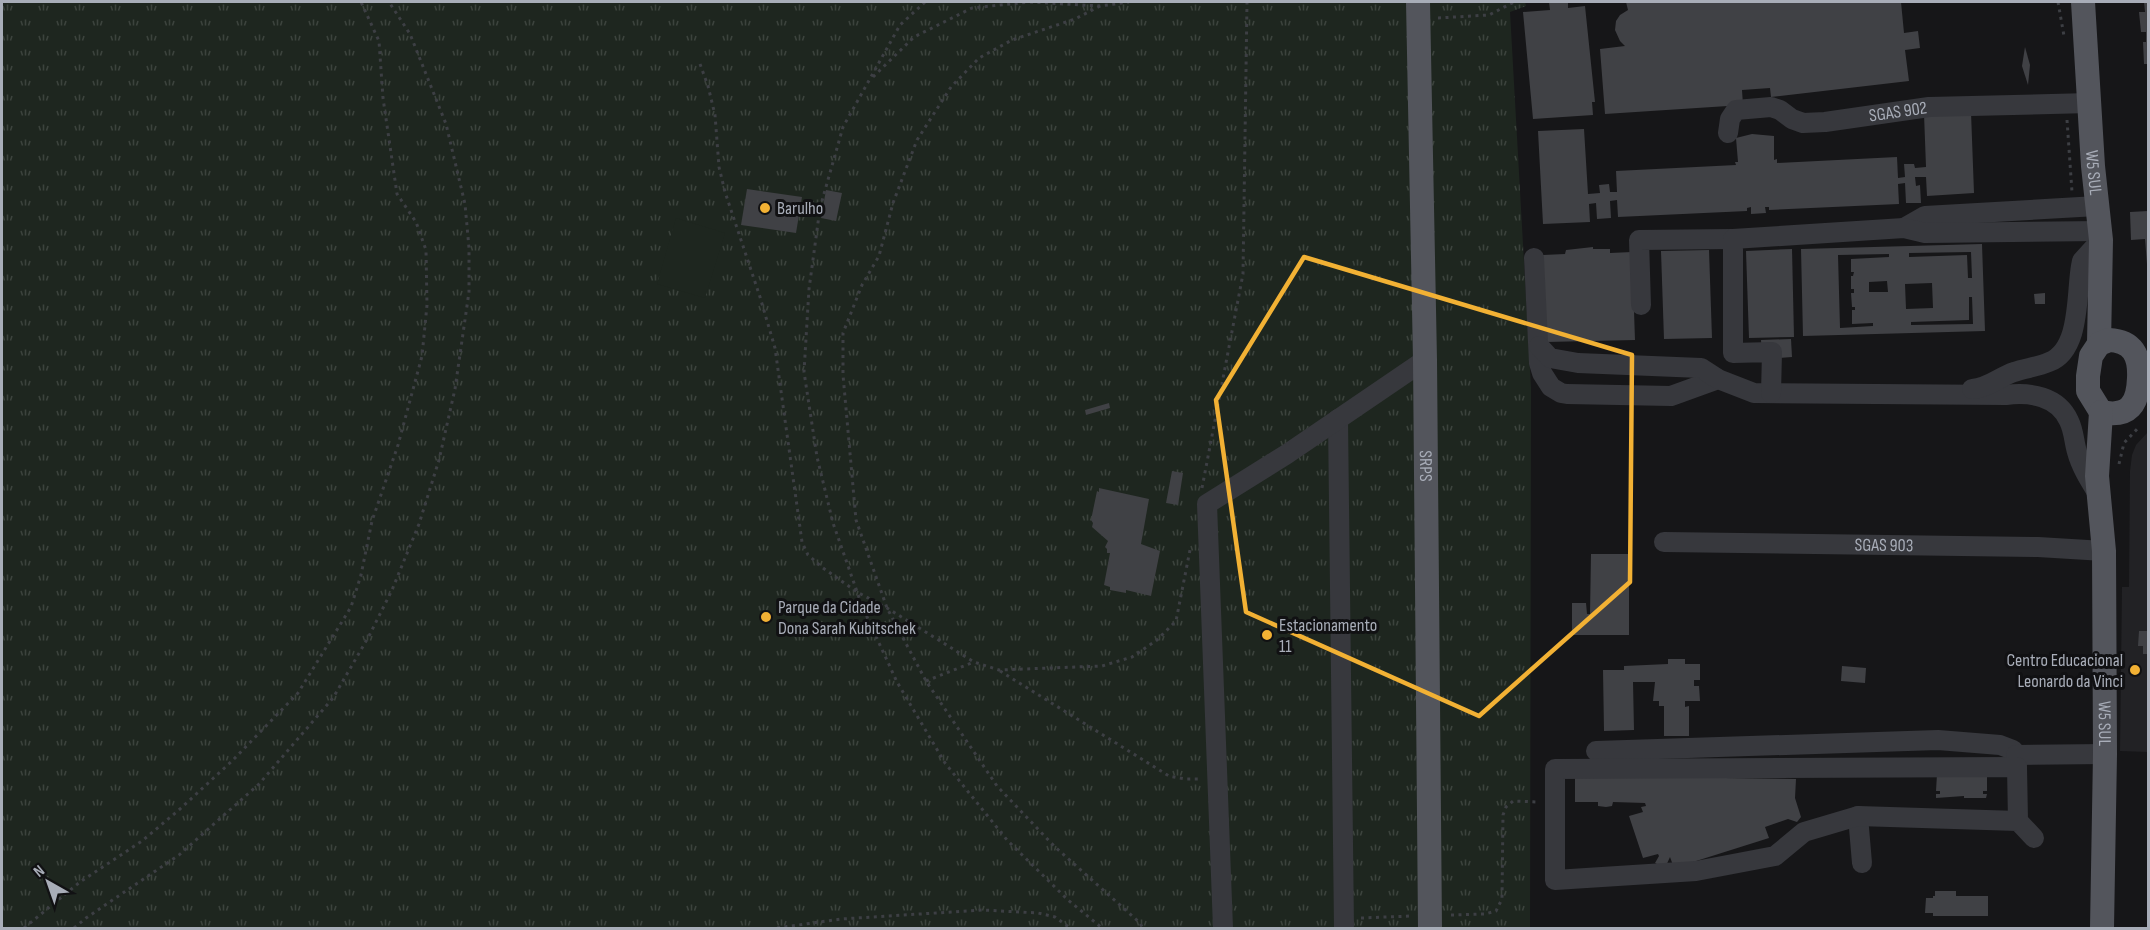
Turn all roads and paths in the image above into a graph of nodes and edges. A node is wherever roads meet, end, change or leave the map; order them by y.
1 (361, 2) edge
2 (390, 2) edge
3 (925, 2) edge
4 (1030, 2) edge
5 (1129, 2) edge
6 (1247, 2) edge
7 (1514, 2) edge
8 (2083, 2) edge
9 (1100, 6) junction
10 (1418, 10) edge
11 (700, 64) dead end
12 (870, 81) junction
13 (2090, 103) junction
14 (1728, 133) dead end
15 (2097, 206) junction
16 (1904, 228) junction
17 (2100, 236) junction
18 (1733, 239) junction
19 (1534, 258) dead end
20 (1641, 306) dead end
21 (2099, 344) junction
22 (1539, 346) junction
23 (1733, 353) junction
24 (2143, 358) edge
25 (1425, 360) junction
26 (1578, 363) junction
27 (2022, 369) junction
28 (1718, 379) junction
29 (1739, 388) junction
30 (1773, 393) junction
31 (2024, 393) junction
32 (1567, 394) junction
33 (2143, 399) edge
34 (2101, 412) junction
35 (1338, 419) junction
36 (1201, 494) dead end
37 (2100, 499) junction
38 (1192, 540) dead end
39 (1664, 542) dead end
40 (2104, 551) junction
41 (857, 592) junction
42 (887, 608) junction
43 (974, 662) junction
44 (999, 670) junction
45 (926, 681) junction
46 (1596, 750) dead end
47 (2105, 754) junction
48 (2017, 761) junction
49 (1218, 778) junction
50 (1555, 803) junction
51 (1858, 816) junction
52 (2018, 820) junction
53 (2034, 838) dead end
54 (1862, 863) dead end
55 (1430, 922) edge
56 (1344, 923) edge
57 (24, 928) edge
58 (74, 928) edge
59 (777, 928) edge
60 (1070, 928) edge
61 (1102, 928) edge
62 (1143, 928) edge
63 (1223, 928) edge
64 (2102, 928) edge

1 - 57 path
2 - 58 path
3 - 12 path
4 - 9 path
4 - 12 path
5 - 9 path
6 - 36 path
7 - 10 path
8 - 13 main road, W5 SUL
9 - 42 path
10 - 25 main road, SRPS
11 - 41 path
12 - 41 path
13 - 14 lane, SGAS 902
13 - 15 main road, W5 SUL
15 - 16 lane
15 - 17 main road, W5 SUL
16 - 17 lane
16 - 18 lane
17 - 21 main road, W5 SUL
17 - 27 lane
18 - 20 lane
18 - 23 lane
19 - 22 lane
21 - 24 main road
21 - 34 main road
22 - 26 lane
22 - 32 lane
23 - 29 lane
23 - 30 lane
24 - 33 main road
25 - 35 lane
25 - 55 main road, SRPS
26 - 28 lane
26 - 32 lane
27 - 30 lane
27 - 31 lane
28 - 29 lane
28 - 32 lane
29 - 30 lane
30 - 31 lane
31 - 37 lane
33 - 34 main road
34 - 37 main road, W5 SUL
35 - 49 lane
35 - 56 lane
37 - 40 main road, W5 SUL
38 - 44 path
39 - 40 lane, SGAS 903
40 - 47 main road, W5 SUL
41 - 42 path
41 - 61 path
42 - 43 path
42 - 45 path
43 - 44 path
43 - 45 path
44 - 49 path
45 - 62 path
46 - 48 lane
47 - 48 lane
47 - 64 main road, W5 SUL
48 - 50 lane
48 - 52 lane
49 - 63 lane
50 - 51 lane
50 - 55 path
51 - 52 lane
51 - 54 lane
52 - 53 lane
55 - 56 path
59 - 60 path

